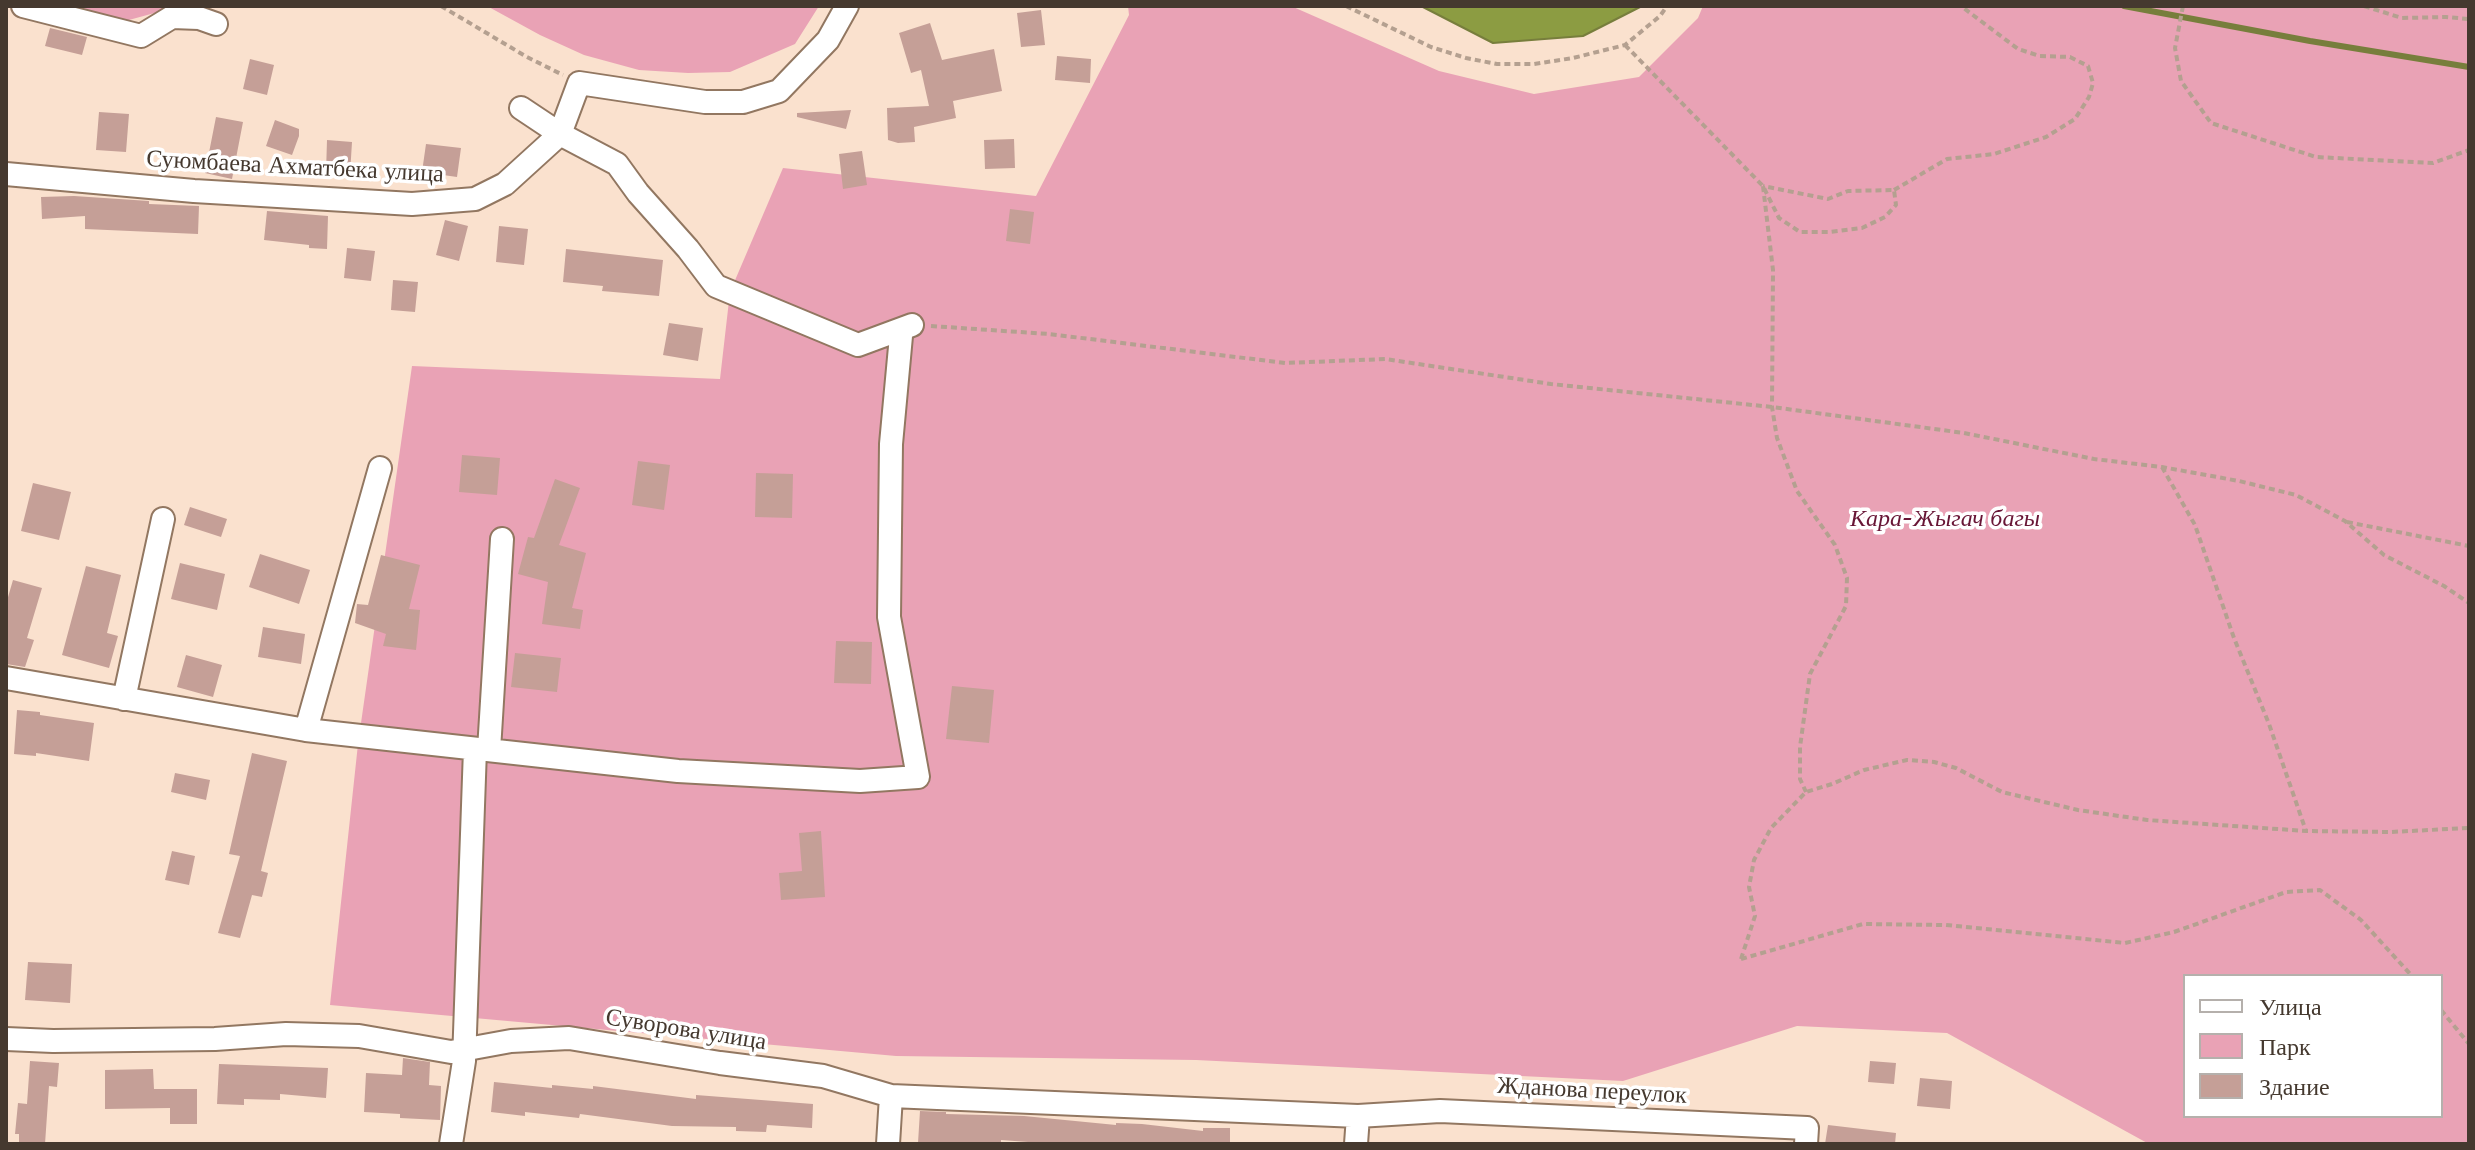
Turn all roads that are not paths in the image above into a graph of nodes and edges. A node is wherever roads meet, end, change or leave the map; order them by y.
1 (23, 6) edge
2 (847, 6) edge
3 (216, 24) dead end
4 (521, 108) dead end
5 (560, 134) junction
6 (6, 174) edge
7 (380, 468) dead end
8 (163, 519) dead end
9 (502, 539) dead end
10 (6, 678) edge
11 (124, 699) junction
12 (306, 730) junction
13 (482, 749) junction
14 (6, 1039) edge
15 (464, 1050) junction
16 (891, 1096) junction
17 (1358, 1116) junction
18 (451, 1144) edge
19 (888, 1144) edge
20 (1356, 1144) edge
21 (1806, 1144) edge

1 - 3 street
2 - 5 street, Суюмбаева Ахматбека улица
4 - 5 street
5 - 6 street, Суюмбаева Ахматбека улица
5 - 13 street
7 - 12 street
8 - 11 street
9 - 13 street
10 - 11 street
11 - 12 street
12 - 13 street
13 - 15 street
14 - 15 street, Суворова улица
15 - 16 street, Суворова улица
15 - 18 street
16 - 17 street, Суворова улица
16 - 19 street
17 - 20 street
17 - 21 street, Жданова переулок

